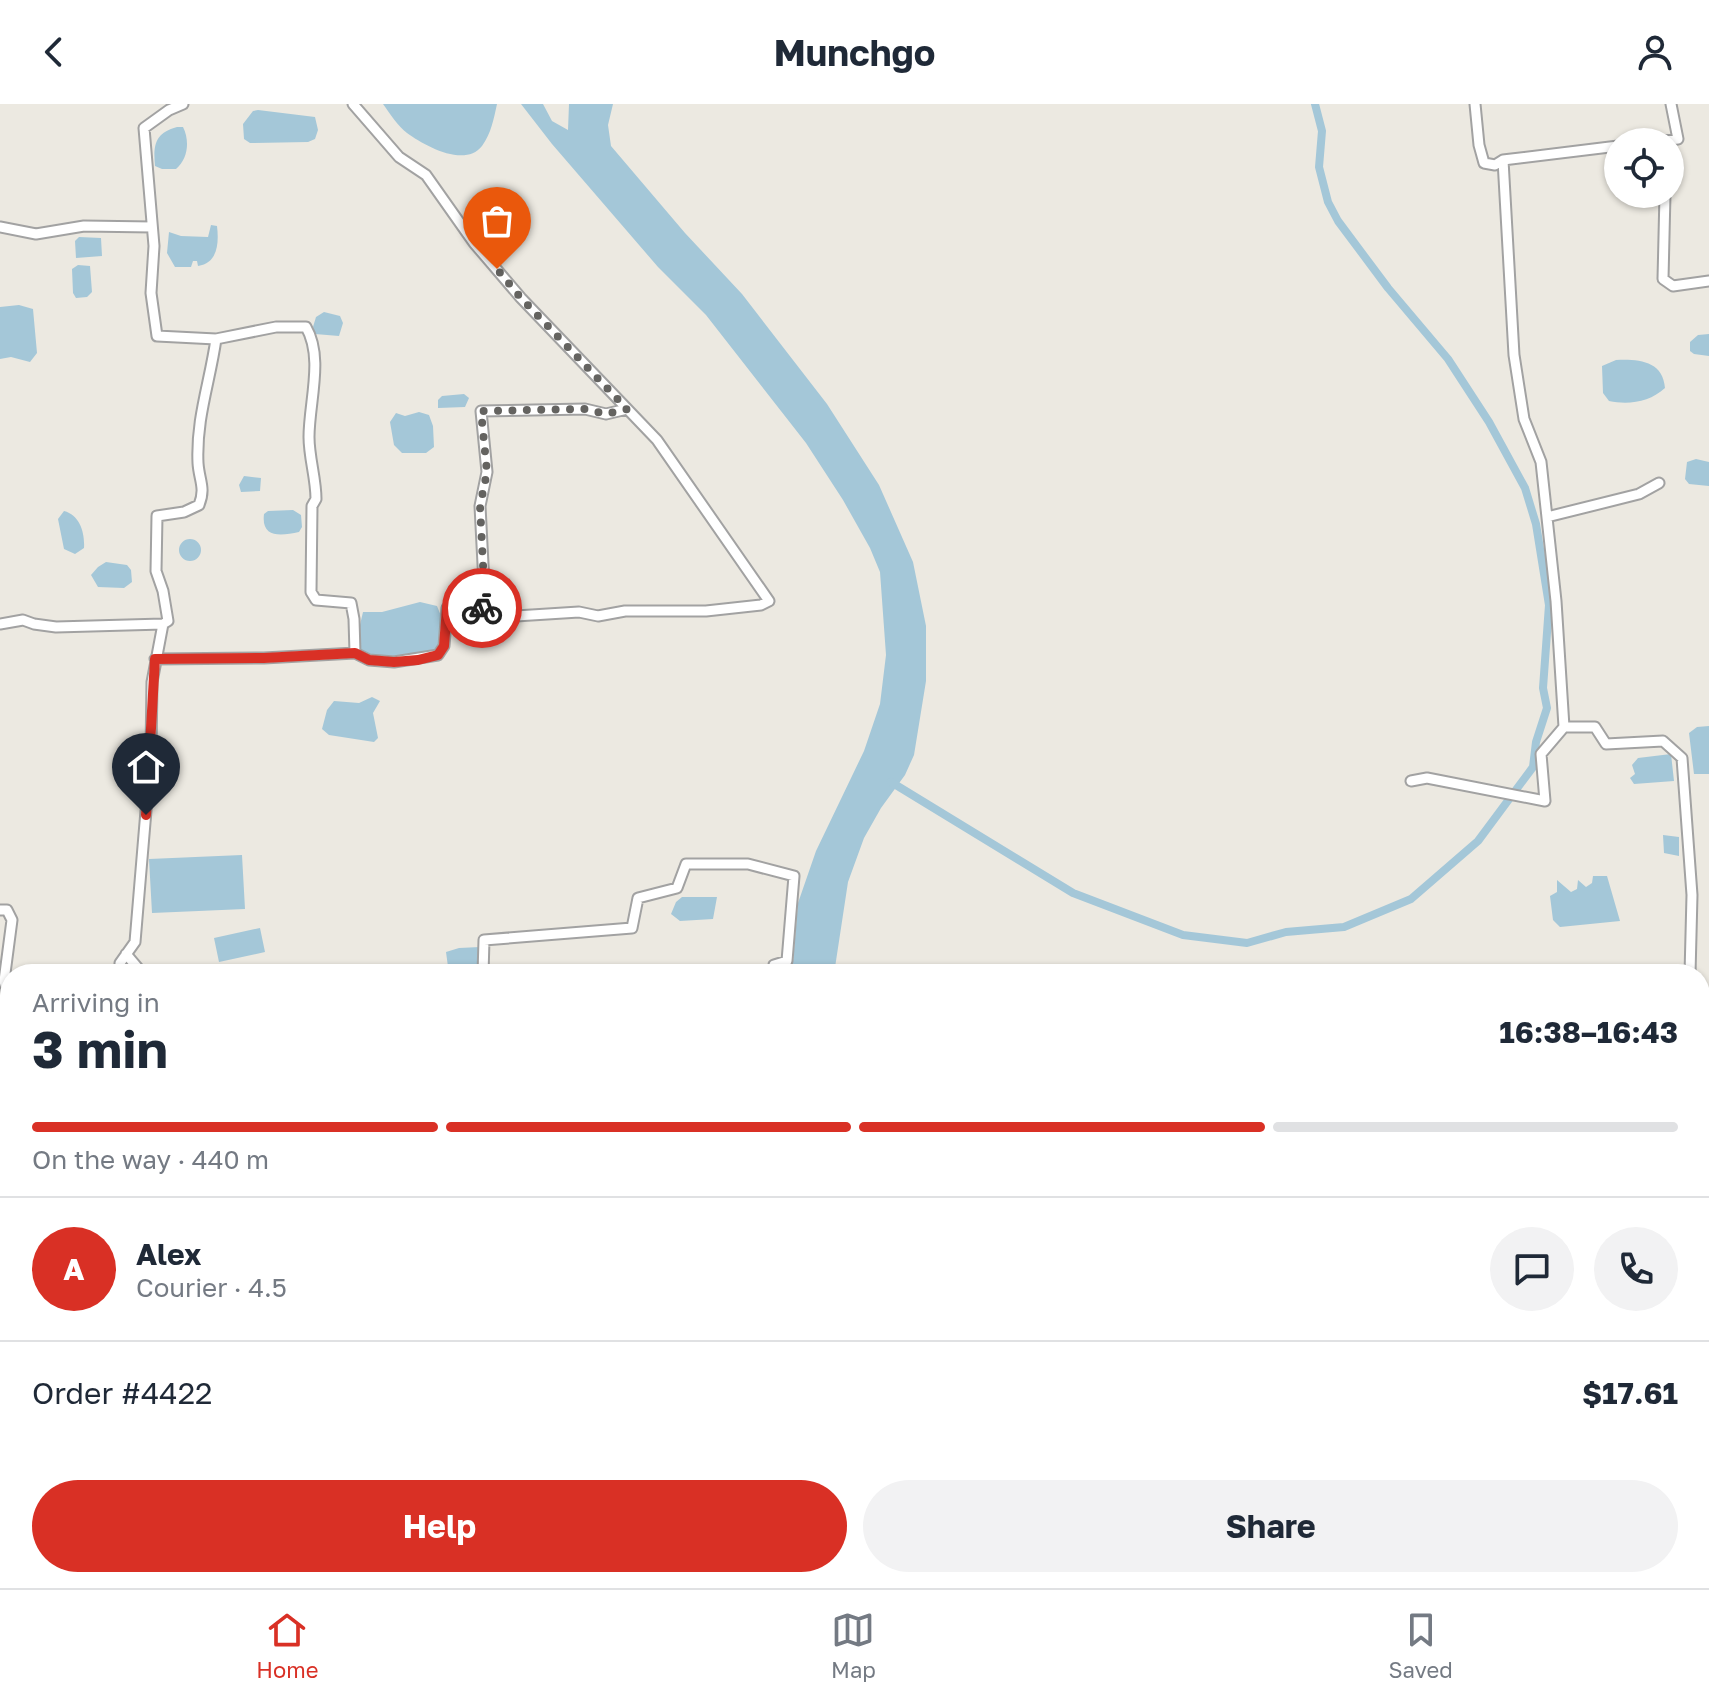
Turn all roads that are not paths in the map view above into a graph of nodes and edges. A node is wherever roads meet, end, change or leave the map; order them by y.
1 (183, 104) edge
2 (353, 104) edge
3 (1475, 104) edge
4 (1671, 104) edge
5 (1676, 128) edge
6 (1604, 148) edge
7 (1503, 160) junction
8 (1665, 208) edge
9 (0, 227) edge
10 (152, 227) junction
11 (1709, 281) edge
12 (216, 339) junction
13 (627, 409) junction
14 (1659, 483) dead end
15 (1547, 517) junction
16 (481, 611) junction
17 (0, 624) edge
18 (163, 624) junction
19 (355, 653) junction
20 (155, 659) junction
21 (1564, 727) junction
22 (1411, 781) dead end
23 (0, 910) edge
24 (126, 954) junction
25 (6, 964) edge
26 (120, 964) edge
27 (134, 964) edge
28 (483, 964) edge
29 (777, 964) edge
30 (1690, 964) edge

1 - 10 street
2 - 13 street
3 - 7 street
4 - 5 street
6 - 7 street
7 - 15 street
8 - 11 street
9 - 10 street
10 - 12 street
12 - 18 street
12 - 19 street
13 - 16 street
13 - 16 street
14 - 15 street
15 - 21 street
16 - 19 street
17 - 18 street
18 - 20 street
19 - 20 street
20 - 24 street
21 - 22 street
21 - 30 street
23 - 25 street
24 - 26 street
24 - 27 street
28 - 29 street

